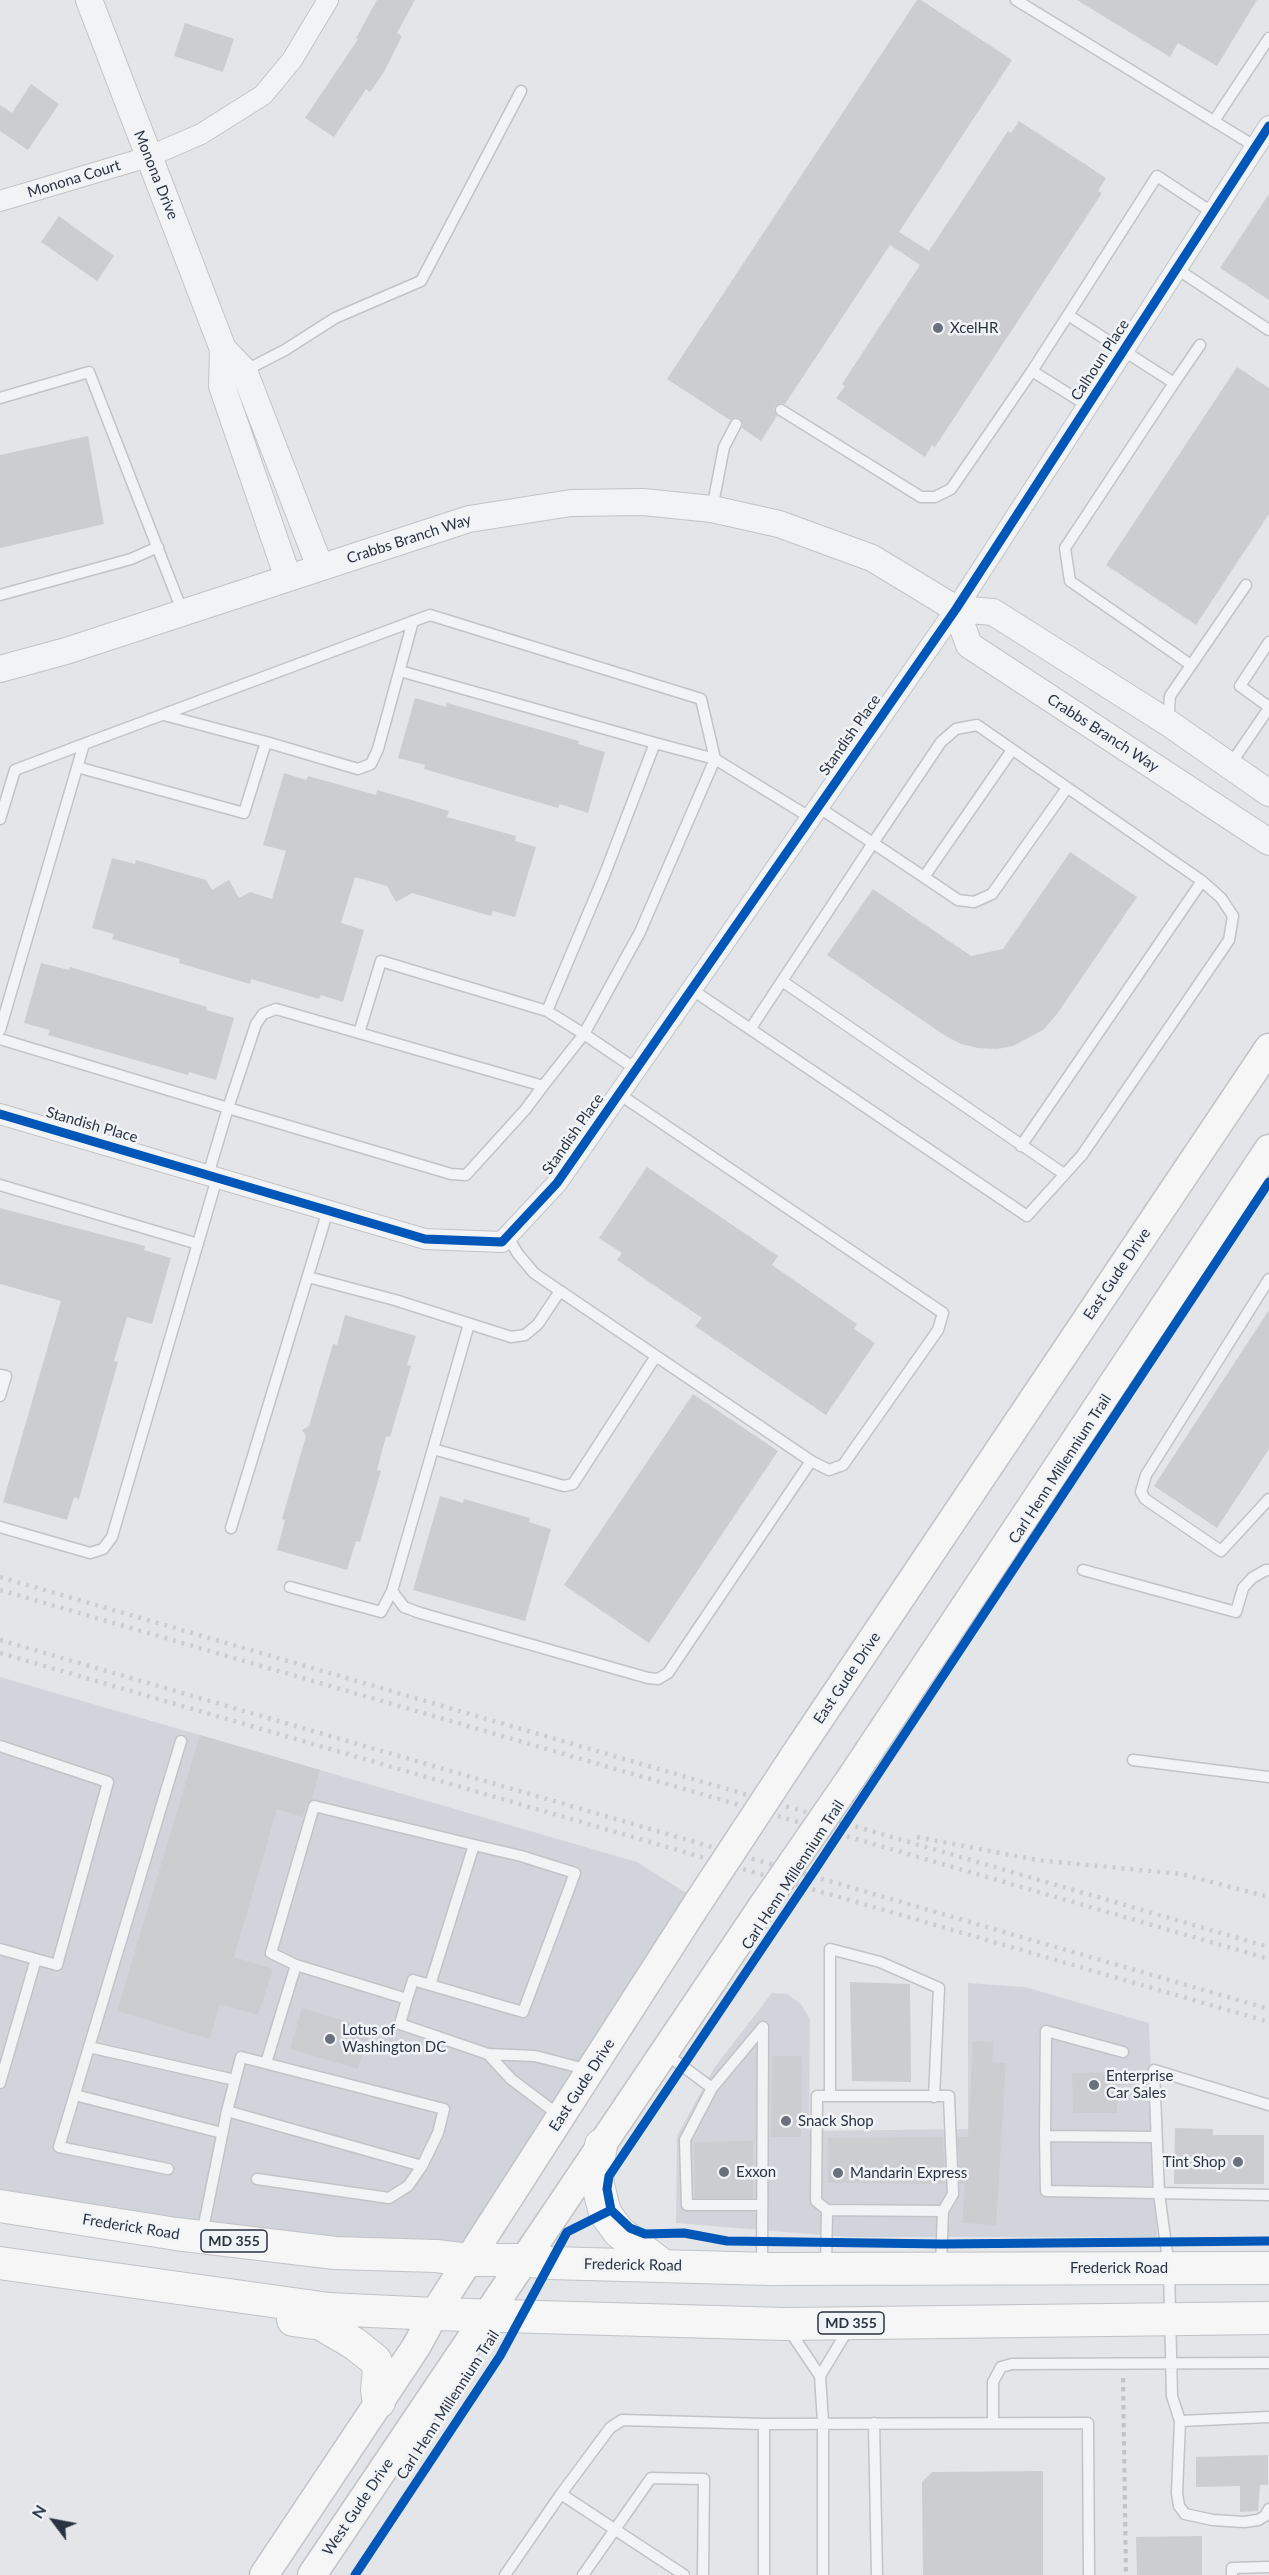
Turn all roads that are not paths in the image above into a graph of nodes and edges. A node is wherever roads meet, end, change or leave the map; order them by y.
1 (89, 0) edge
2 (328, 0) edge
3 (1016, 0) edge
4 (1269, 38) edge
5 (521, 92) dead end
6 (1214, 121) junction
7 (1269, 126) edge
8 (1256, 147) junction
9 (148, 157) junction
10 (0, 201) edge
11 (1213, 213) junction
12 (1177, 269) junction
13 (1068, 315) junction
14 (1269, 330) edge
15 (1200, 345) dead end
16 (223, 349) junction
17 (1124, 350) junction
18 (244, 371) junction
19 (1032, 371) junction
20 (1174, 383) junction
21 (0, 398) edge
22 (1088, 406) junction
23 (782, 410) dead end
24 (736, 424) dead end
25 (712, 509) junction
26 (158, 547) junction
27 (320, 567) junction
28 (288, 578) junction
29 (1246, 585) dead end
30 (0, 595) edge
31 (956, 609) junction
32 (183, 613) junction
33 (413, 621) junction
34 (1269, 642) edge
35 (1191, 665) junction
36 (0, 669) edge
37 (400, 671) junction
38 (1269, 708) edge
39 (164, 715) junction
40 (1168, 722) junction
41 (266, 742) junction
42 (655, 743) junction
43 (84, 744) junction
44 (1012, 750) junction
45 (715, 759) junction
46 (1230, 766) junction
47 (77, 767) junction
48 (1066, 788) junction
49 (1269, 793) edge
50 (815, 813) junction
51 (0, 819) edge
52 (1269, 842) edge
53 (873, 843) junction
54 (924, 877) junction
55 (1202, 881) junction
56 (782, 981) junction
57 (691, 989) junction
58 (547, 1011) junction
59 (751, 1028) junction
60 (0, 1030) edge
61 (359, 1033) junction
62 (584, 1034) junction
63 (0, 1039) edge
64 (1269, 1048) edge
65 (636, 1070) junction
66 (543, 1086) junction
67 (619, 1094) junction
68 (228, 1108) junction
69 (0, 1114) edge
70 (1022, 1146) junction
71 (1269, 1149) edge
72 (1064, 1174) junction
73 (213, 1176) junction
74 (0, 1185) edge
75 (328, 1210) junction
76 (507, 1236) junction
77 (198, 1244) junction
78 (308, 1276) junction
79 (1269, 1279) edge
80 (560, 1291) junction
81 (469, 1323) junction
82 (656, 1356) junction
83 (0, 1375) edge
84 (0, 1396) edge
85 (433, 1449) junction
86 (811, 1461) junction
87 (1269, 1500) edge
88 (0, 1527) edge
89 (231, 1528) dead end
90 (1083, 1570) dead end
91 (1269, 1570) edge
92 (290, 1587) dead end
93 (392, 1591) junction
94 (181, 1742) dead end
95 (0, 1746) edge
96 (1133, 1760) dead end
97 (1269, 1777) edge
98 (474, 1845) junction
99 (0, 1949) edge
100 (36, 1959) junction
101 (296, 1965) junction
102 (430, 1985) junction
103 (407, 1999) junction
104 (89, 2047) junction
105 (663, 2052) junction
106 (1123, 2052) dead end
107 (488, 2054) junction
108 (266, 2063) junction
109 (592, 2071) junction
110 (235, 2080) junction
111 (0, 2083) edge
112 (712, 2088) junction
113 (75, 2095) junction
114 (830, 2096) junction
115 (934, 2097) junction
116 (1269, 2105) edge
117 (226, 2111) junction
118 (561, 2117) junction
119 (222, 2133) junction
120 (1045, 2136) junction
121 (1156, 2137) junction
122 (601, 2145) junction
123 (422, 2166) junction
124 (168, 2169) dead end
125 (256, 2179) dead end
126 (1159, 2193) junction
127 (1269, 2195) edge
128 (762, 2205) junction
129 (0, 2206) edge
130 (826, 2210) junction
131 (943, 2211) junction
132 (202, 2237) junction
133 (469, 2260) junction
134 (523, 2260) junction
135 (0, 2263) edge
136 (662, 2265) junction
137 (1169, 2268) junction
138 (1269, 2268) edge
139 (762, 2269) junction
140 (826, 2269) junction
141 (941, 2269) junction
142 (247, 2296) junction
143 (434, 2314) junction
144 (489, 2315) junction
145 (1269, 2318) edge
146 (1170, 2319) junction
147 (851, 2323) junction
148 (785, 2325) junction
149 (1173, 2363) junction
150 (1269, 2363) edge
151 (820, 2376) junction
152 (379, 2402) junction
153 (1269, 2417) edge
154 (1180, 2421) junction
155 (823, 2422) junction
156 (874, 2423) junction
157 (993, 2423) junction
158 (764, 2424) junction
159 (561, 2494) junction
160 (1269, 2509) edge
161 (615, 2529) junction
162 (1269, 2567) edge
163 (264, 2575) edge
164 (312, 2575) edge
165 (505, 2575) edge
166 (583, 2575) edge
167 (684, 2575) edge
168 (703, 2575) edge
169 (764, 2575) edge
170 (823, 2575) edge
171 (877, 2575) edge
172 (1089, 2575) edge
173 (1232, 2575) edge

1 - 9 street, Monona Drive
2 - 9 street, Monona Court
3 - 6 lane
4 - 6 lane
5 - 18 lane
6 - 8 lane
7 - 8 street, Calhoun Place
8 - 11 street, Calhoun Place
9 - 10 street, Monona Court
9 - 16 street, Monona Drive
11 - 12 street, Calhoun Place
11 - 13 lane
12 - 14 lane
12 - 17 street, Calhoun Place
13 - 17 lane
13 - 19 lane
15 - 20 lane
16 - 18 street, Monona Drive
16 - 28 street, Monona Drive
17 - 20 lane
17 - 22 street, Calhoun Place
18 - 27 street, Monona Drive
19 - 22 lane
19 - 23 lane
20 - 35 lane
21 - 26 lane
22 - 31 street, Calhoun Place
24 - 25 lane
25 - 27 street, Crabbs Branch Way
25 - 31 street, Crabbs Branch Way
26 - 30 lane
26 - 32 lane
27 - 28 street, Crabbs Branch Way
28 - 32 street, Crabbs Branch Way
29 - 35 lane
31 - 40 street, Crabbs Branch Way
31 - 50 street, Standish Place
31 - 52 street, Crabbs Branch Way
32 - 36 street, Crabbs Branch Way
33 - 37 lane
33 - 39 lane
33 - 45 lane
34 - 38 lane
35 - 40 lane
37 - 41 lane
37 - 42 lane
38 - 46 lane
39 - 41 lane
39 - 43 lane
40 - 46 street, Crabbs Branch Way
41 - 47 lane
42 - 45 lane
42 - 58 lane
43 - 47 lane
43 - 51 lane
44 - 48 lane
44 - 53 lane
44 - 54 lane
45 - 50 lane
45 - 62 lane
46 - 49 street, Crabbs Branch Way
47 - 60 lane
48 - 54 lane
48 - 55 lane
50 - 53 lane
50 - 57 street, Standish Place
53 - 54 lane
53 - 56 lane
55 - 70 lane
55 - 72 lane
56 - 59 lane
56 - 70 lane
57 - 59 lane
57 - 65 street, Standish Place
58 - 61 lane
58 - 62 lane
59 - 72 lane
61 - 66 lane
61 - 68 lane
62 - 65 lane
62 - 66 lane
63 - 68 lane
64 - 109 main road, East Gude Drive, bridge
65 - 67 street, Standish Place
66 - 68 lane
67 - 76 street, Standish Place
67 - 86 lane
68 - 73 lane
69 - 73 street, Standish Place
70 - 72 lane
71 - 105 main road, bridge
73 - 75 street, Standish Place
73 - 77 lane
74 - 77 lane
75 - 76 street, Standish Place
75 - 78 lane
76 - 80 lane
77 - 88 lane
78 - 81 lane
78 - 89 lane
79 - 87 lane
80 - 81 lane
80 - 82 lane
81 - 85 lane
82 - 85 lane
82 - 86 lane
83 - 84 lane
85 - 93 lane
86 - 93 lane
90 - 91 lane
92 - 93 lane
94 - 104 lane
95 - 100 lane
96 - 97 lane
98 - 101 lane
98 - 102 lane
98 - 102 lane
99 - 100 lane
100 - 111 lane
101 - 103 lane
101 - 108 lane
102 - 103 lane
103 - 107 lane
104 - 110 lane
104 - 113 lane
105 - 112 lane
105 - 122 main road
106 - 120 lane
107 - 109 lane
107 - 118 lane
108 - 110 lane
108 - 123 lane
109 - 118 main road, East Gude Drive
110 - 117 lane
112 - 128 lane
112 - 128 lane
113 - 119 lane
113 - 124 lane
114 - 115 lane
114 - 115 lane
114 - 130 lane
115 - 131 lane
116 - 121 lane
117 - 119 lane
117 - 123 lane
118 - 133 main road, East Gude Drive
119 - 132 lane
120 - 121 lane
120 - 126 lane
121 - 126 lane
122 - 134 main road
122 - 136 main road
123 - 125 lane
126 - 127 lane
126 - 137 lane
128 - 139 lane
129 - 132 main road, Frederick Road / MD 355
130 - 131 lane
130 - 140 lane
131 - 141 lane
132 - 133 main road, Frederick Road / MD 355
133 - 134 main road, Frederick Road / MD 355
133 - 143 main road, East Gude Drive
134 - 136 main road, Frederick Road / MD 355
134 - 144 main road, West Gude Drive
135 - 142 main road, MD 355
136 - 139 main road, Frederick Road / MD 355
137 - 138 main road, Frederick Road / MD 355
137 - 141 main road, Frederick Road / MD 355
137 - 146 lane
139 - 140 main road, Frederick Road / MD 355
140 - 141 main road, Frederick Road / MD 355
142 - 143 main road, MD 355
142 - 152 main road
143 - 144 main road, MD 355
143 - 152 main road
144 - 148 main road, MD 355
144 - 164 main road, West Gude Drive
145 - 146 main road, MD 355
146 - 147 main road, MD 355
146 - 149 lane
147 - 148 main road, MD 355
147 - 151 lane
148 - 151 lane
149 - 150 lane
149 - 154 lane
149 - 157 lane
151 - 155 lane
152 - 163 main road
153 - 154 lane
154 - 160 lane
155 - 156 lane
155 - 158 lane
155 - 170 lane
156 - 157 lane
156 - 171 lane
157 - 172 lane
158 - 159 lane
158 - 169 lane
159 - 161 lane
159 - 165 lane
161 - 166 lane
161 - 167 lane
161 - 168 lane
162 - 173 lane

